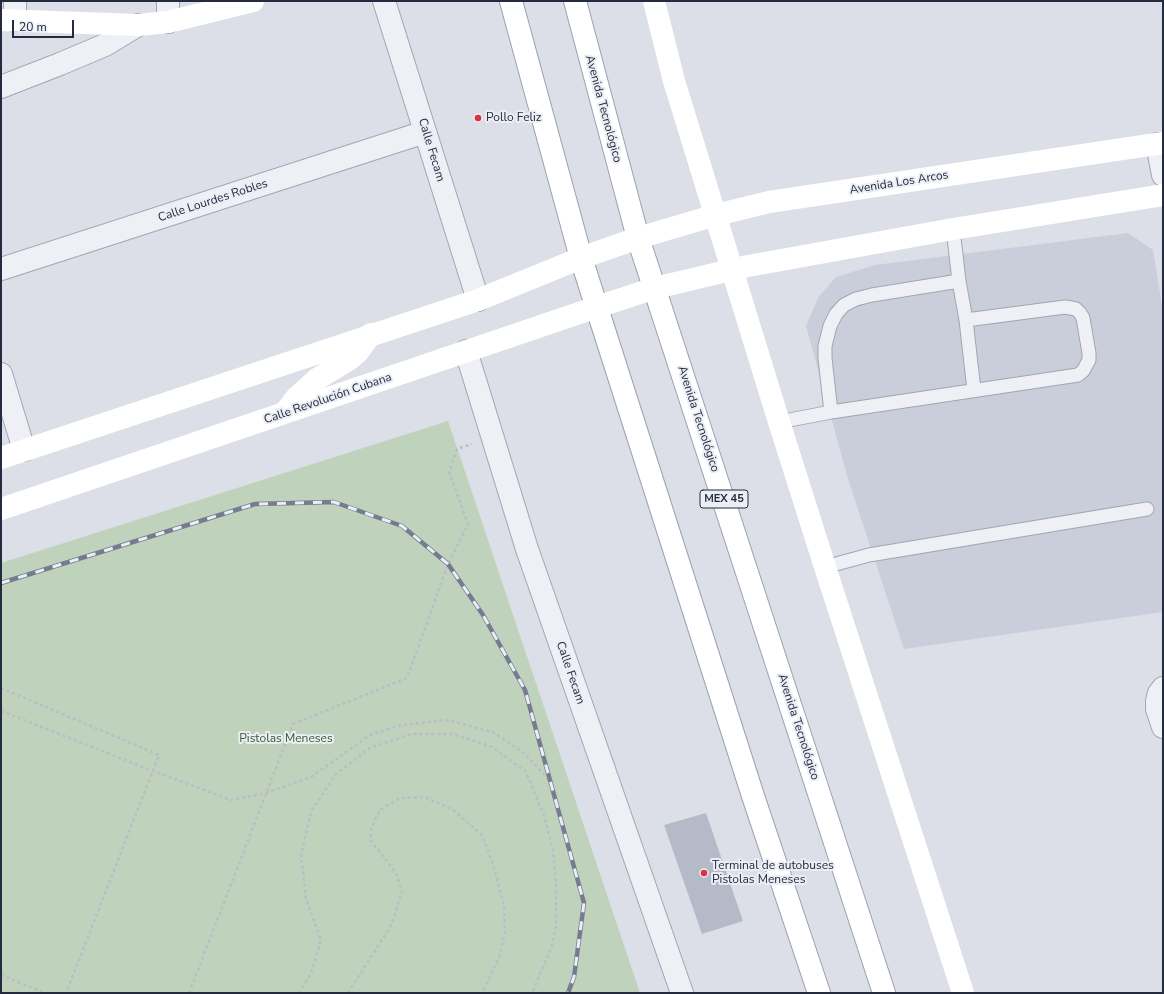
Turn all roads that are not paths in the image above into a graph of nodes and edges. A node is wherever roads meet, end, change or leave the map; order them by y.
1 (168, 1) edge
2 (253, 1) edge
3 (384, 1) edge
4 (511, 1) edge
5 (575, 1) edge
6 (654, 1) edge
7 (10, 14) edge
8 (168, 22) junction
9 (138, 25) junction
10 (1, 87) edge
11 (425, 132) junction
12 (1160, 143) edge
13 (1163, 175) edge
14 (1163, 195) edge
15 (716, 214) junction
16 (953, 229) junction
17 (638, 238) junction
18 (582, 258) junction
19 (1, 269) edge
20 (733, 269) junction
21 (959, 281) junction
22 (655, 288) junction
23 (478, 300) junction
24 (597, 307) junction
25 (966, 320) junction
26 (371, 334) junction
27 (466, 351) junction
28 (1, 374) edge
29 (974, 390) junction
30 (831, 412) junction
31 (283, 414) junction
32 (779, 422) junction
33 (24, 450) junction
34 (1, 458) edge
35 (1, 509) edge
36 (1147, 509) dead end
37 (825, 567) junction
38 (1163, 688) edge
39 (1163, 727) edge
40 (682, 993) edge
41 (819, 993) edge
42 (884, 993) edge
43 (963, 993) edge

1 - 8 street
2 - 8 main road
3 - 11 street, Calle Fecam
4 - 18 main road
5 - 17 main road, Avenida Tecnológico / MEX 45
6 - 15 main road
7 - 9 main road
8 - 9 main road
9 - 10 street
11 - 19 street, Calle Lourdes Robles
11 - 23 street, Calle Fecam
12 - 13 street
12 - 15 main road, Avenida Los Arcos
14 - 16 main road
15 - 17 main road, Avenida Los Arcos
15 - 20 main road
16 - 20 main road
16 - 21 lane
17 - 18 main road
17 - 22 main road, Avenida Tecnológico / MEX 45
18 - 23 main road
18 - 24 main road
20 - 22 main road
20 - 32 main road
21 - 25 lane
21 - 30 lane
22 - 24 main road, Calle Revolución Cubana
22 - 42 main road, Avenida Tecnológico / MEX 45
23 - 26 main road
24 - 27 main road, Calle Revolución Cubana
24 - 41 main road
25 - 29 lane
25 - 29 lane
26 - 31 main road
26 - 33 main road
27 - 31 main road, Calle Revolución Cubana
27 - 40 street, Calle Fecam
28 - 33 street
29 - 30 lane
30 - 32 lane
31 - 35 main road, Calle Revolución Cubana
32 - 37 main road
33 - 34 main road
36 - 37 lane
37 - 43 main road
38 - 39 street

